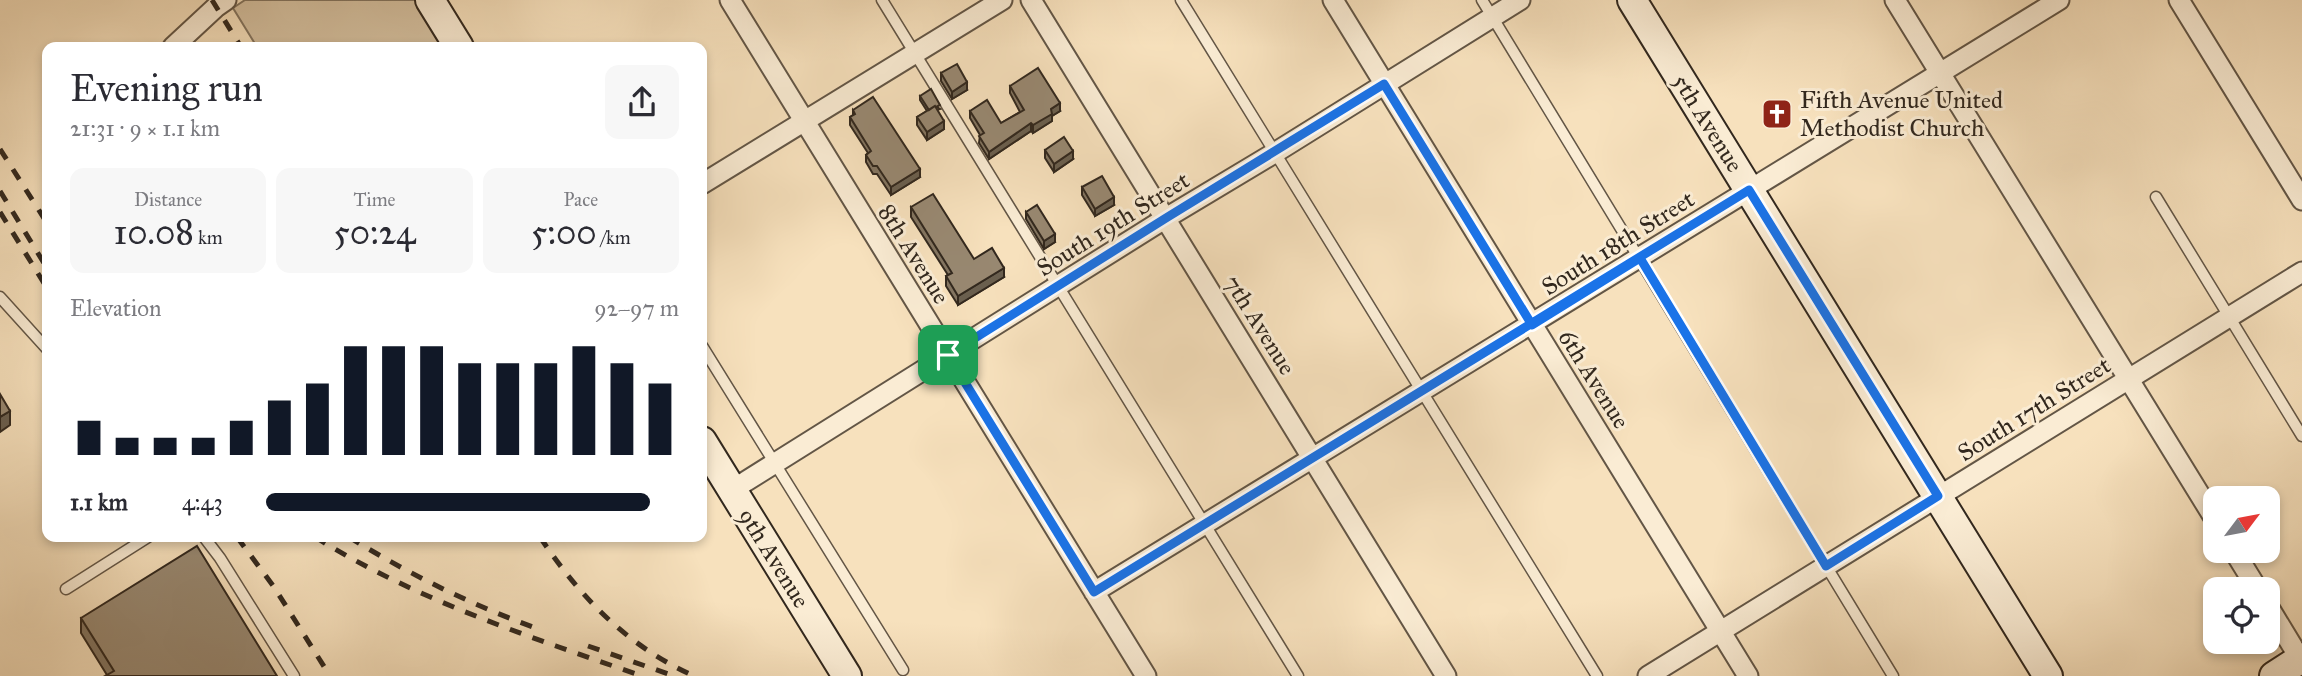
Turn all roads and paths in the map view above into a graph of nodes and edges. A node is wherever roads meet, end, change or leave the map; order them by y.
1 (226, 0) edge
2 (430, 0) edge
3 (730, 0) edge
4 (882, 0) edge
5 (1002, 0) edge
6 (1031, 0) edge
7 (1181, 0) edge
8 (1333, 0) edge
9 (1482, 0) edge
10 (1520, 0) edge
11 (1632, 0) edge
12 (1895, 0) edge
13 (2059, 0) edge
14 (2179, 0) edge
15 (1492, 17) junction
16 (176, 42) edge
17 (456, 42) edge
18 (915, 55) junction
19 (1940, 74) junction
20 (1384, 84) junction
21 (804, 122) junction
22 (1276, 152) junction
23 (707, 181) edge
24 (1749, 190) junction
25 (2155, 197) dead end
26 (2302, 200) edge
27 (1166, 218) junction
28 (1640, 258) junction
29 (2302, 272) edge
30 (1059, 287) junction
31 (0, 297) edge
32 (2229, 317) junction
33 (1532, 325) junction
34 (42, 343) edge
35 (707, 354) edge
36 (948, 355) junction
37 (2129, 380) junction
38 (1422, 392) junction
39 (2302, 436) edge
40 (707, 449) edge
41 (1314, 459) junction
42 (775, 463) junction
43 (732, 490) junction
44 (1938, 496) junction
45 (2203, 500) edge
46 (1205, 525) junction
47 (140, 542) edge
48 (208, 542) edge
49 (1826, 566) junction
50 (66, 589) dead end
51 (1094, 592) junction
52 (2280, 626) edge
53 (1721, 631) junction
54 (2301, 660) edge
55 (903, 670) dead end
56 (294, 676) edge
57 (847, 676) edge
58 (1146, 676) edge
59 (1298, 676) edge
60 (1446, 676) edge
61 (1597, 676) edge
62 (1648, 676) edge
63 (1748, 676) edge
64 (1893, 676) edge
65 (2048, 676) edge
66 (2274, 676) edge

1 - 16 street
2 - 17 street
3 - 21 street, 8th Avenue
4 - 18 lane
5 - 18 street
6 - 27 street, 7th Avenue
7 - 22 lane
8 - 20 street, 6th Avenue
9 - 15 lane
10 - 15 street, South 19th Street
11 - 24 street, 5th Avenue
12 - 19 street
13 - 19 street, South 18th Street
14 - 26 street
15 - 20 street, South 19th Street
15 - 28 lane
18 - 21 street
18 - 30 lane
19 - 24 street, South 18th Street
19 - 37 street
20 - 22 street, South 19th Street
20 - 33 street, 6th Avenue
21 - 23 street
21 - 36 street, 8th Avenue
22 - 27 street, South 19th Street
22 - 38 lane
24 - 28 street, South 18th Street
24 - 44 street, 5th Avenue
25 - 32 lane
27 - 30 street, South 19th Street
27 - 41 street, 7th Avenue
28 - 33 street, South 18th Street
28 - 49 lane
29 - 32 street, South 17th Street
30 - 36 street, South 19th Street
30 - 46 lane
31 - 34 lane
32 - 37 street, South 17th Street
32 - 39 lane
33 - 38 street, South 18th Street
33 - 53 street, 6th Avenue
35 - 42 lane
36 - 42 street, South 19th Street
36 - 51 street, 8th Avenue
37 - 44 street, South 17th Street
37 - 45 street
38 - 41 street, South 18th Street
38 - 61 lane
40 - 43 street, 9th Avenue
41 - 46 street, South 18th Street
41 - 60 street, 7th Avenue
42 - 43 street, South 19th Street
42 - 55 lane
43 - 57 street, 9th Avenue
44 - 49 street, South 17th Street
44 - 65 street, 5th Avenue
46 - 51 street, South 18th Street
46 - 59 lane
47 - 50 lane
48 - 56 lane
49 - 53 street, South 17th Street
49 - 64 lane
51 - 58 street, 8th Avenue
52 - 54 street
53 - 62 street, South 17th Street
53 - 63 street, 6th Avenue
54 - 66 street

